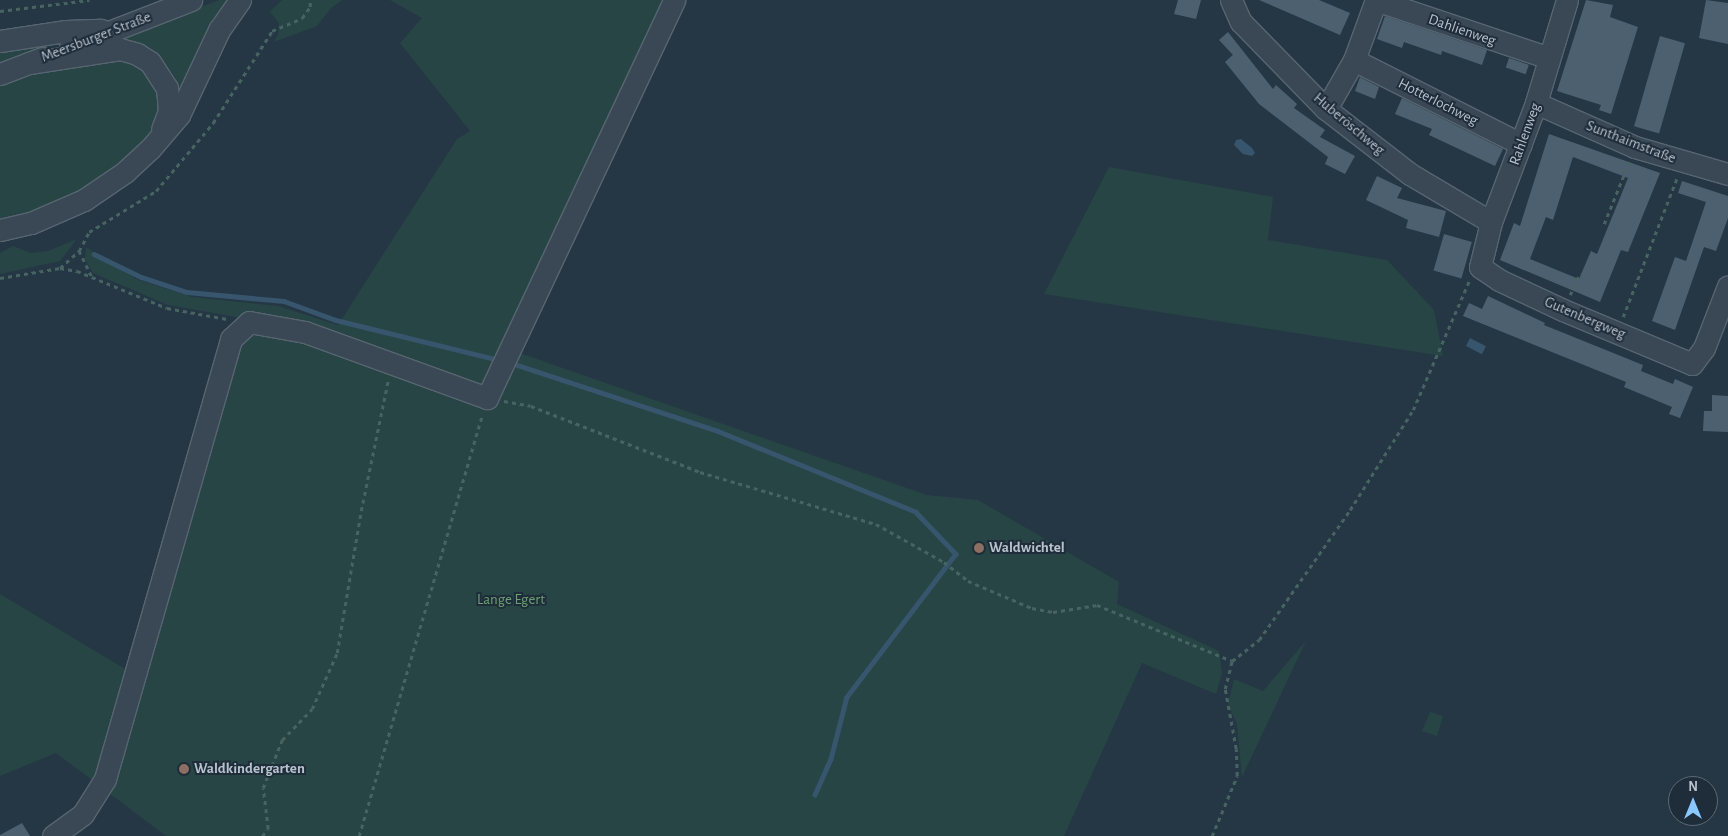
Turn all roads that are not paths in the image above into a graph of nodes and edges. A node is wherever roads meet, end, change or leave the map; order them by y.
1 (191, 0) edge
2 (240, 0) edge
3 (674, 0) edge
4 (1231, 0) edge
5 (1567, 0) edge
6 (1370, 2) edge
7 (119, 29) junction
8 (0, 42) edge
9 (1549, 58) junction
10 (1354, 60) junction
11 (28, 63) junction
12 (0, 74) edge
13 (1536, 103) junction
14 (1326, 109) junction
15 (160, 136) junction
16 (1521, 144) junction
17 (1728, 174) edge
18 (1491, 222) junction
19 (3, 232) edge
20 (1480, 267) joint
21 (1728, 286) edge
22 (53, 836) edge

1 - 7 street, Meersburger Straße
2 - 15 street
3 - 22 street
4 - 14 street, Huberöschweg
5 - 9 street, Rahlenweg
6 - 9 street, Dahlienweg
6 - 10 street
7 - 8 street
7 - 11 street, Meersburger Straße
9 - 13 street, Rahlenweg
10 - 14 street
10 - 16 street, Hotterlochweg
11 - 12 street, Meersburger Straße
11 - 15 street
13 - 16 street, Rahlenweg
13 - 17 street, Sunthaimstraße
14 - 18 street, Huberöschweg
15 - 19 street
16 - 18 street, Rahlenweg
18 - 20 street, Rahlenweg
20 - 21 street, Gutenbergweg

